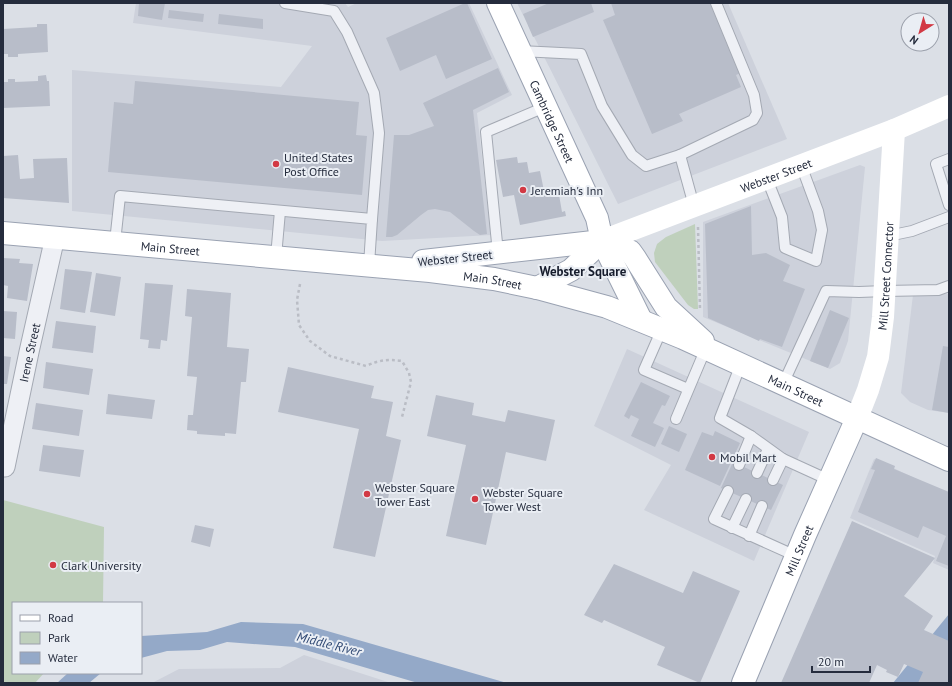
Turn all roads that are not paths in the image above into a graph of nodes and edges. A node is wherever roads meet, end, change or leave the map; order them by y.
1 (285, 3) edge
2 (716, 3) edge
3 (501, 4) edge
4 (520, 51) junction
5 (949, 106) edge
6 (545, 107) junction
7 (894, 130) junction
8 (680, 154) junction
9 (949, 159) edge
10 (801, 165) junction
11 (767, 179) junction
12 (949, 205) edge
13 (280, 211) junction
14 (696, 213) junction
15 (949, 217) edge
16 (372, 218) junction
17 (3, 233) edge
18 (888, 236) junction
19 (55, 237) junction
20 (602, 241) junction
21 (115, 242) junction
22 (498, 253) junction
23 (276, 257) junction
24 (374, 266) junction
25 (949, 286) edge
26 (538, 288) junction
27 (885, 290) junction
28 (641, 320) junction
29 (662, 329) junction
30 (710, 350) junction
31 (741, 364) junction
32 (783, 384) junction
33 (688, 389) junction
34 (857, 418) junction
35 (676, 419) dead end
36 (751, 436) junction
37 (768, 449) junction
38 (948, 458) edge
39 (783, 459) junction
40 (739, 465) dead end
41 (5, 467) dead end
42 (757, 473) dead end
43 (772, 480) dead end
44 (829, 480) junction
45 (728, 491) dead end
46 (746, 499) dead end
47 (762, 506) dead end
48 (732, 528) junction
49 (749, 536) junction
50 (796, 556) junction
51 (743, 683) edge

1 - 16 lane
2 - 8 lane
3 - 4 main road, Cambridge Street
4 - 6 main road, Cambridge Street
4 - 8 lane
5 - 7 main road, Webster Street
6 - 20 main road, Cambridge Street
6 - 22 lane
7 - 10 main road, Webster Street
7 - 18 main road, Mill Street Connector
8 - 14 lane
9 - 12 lane
10 - 11 main road, Webster Street
10 - 11 lane
11 - 14 main road, Webster Street
13 - 16 lane
13 - 21 lane
13 - 23 lane
14 - 20 main road, Webster Street
15 - 18 lane
16 - 24 lane
17 - 19 main road, Main Street
18 - 27 main road, Mill Street Connector
19 - 21 main road, Main Street
19 - 41 street, Irene Street
20 - 22 main road, Webster Street
20 - 26 main road, Webster Street
20 - 28 main road, Cambridge Street
20 - 30 main road
21 - 23 main road, Main Street
22 - 24 main road, Webster Street
23 - 24 main road, Main Street
24 - 26 main road, Main Street
25 - 27 lane
26 - 28 main road, Main Street
27 - 32 lane
27 - 34 main road, Mill Street Connector
28 - 29 main road, Main Street
29 - 30 main road, Main Street
29 - 33 lane
30 - 31 main road, Main Street
30 - 33 lane
31 - 32 main road, Main Street
31 - 36 lane
32 - 34 main road, Main Street
33 - 35 lane
34 - 38 main road, Main Street
34 - 44 main road, Mill Street
36 - 37 lane
36 - 40 lane
37 - 39 lane
37 - 42 lane
39 - 43 lane
39 - 44 lane
44 - 50 main road, Mill Street
45 - 48 lane
46 - 48 lane
47 - 49 lane
48 - 49 lane
49 - 50 lane
50 - 51 main road, Mill Street

